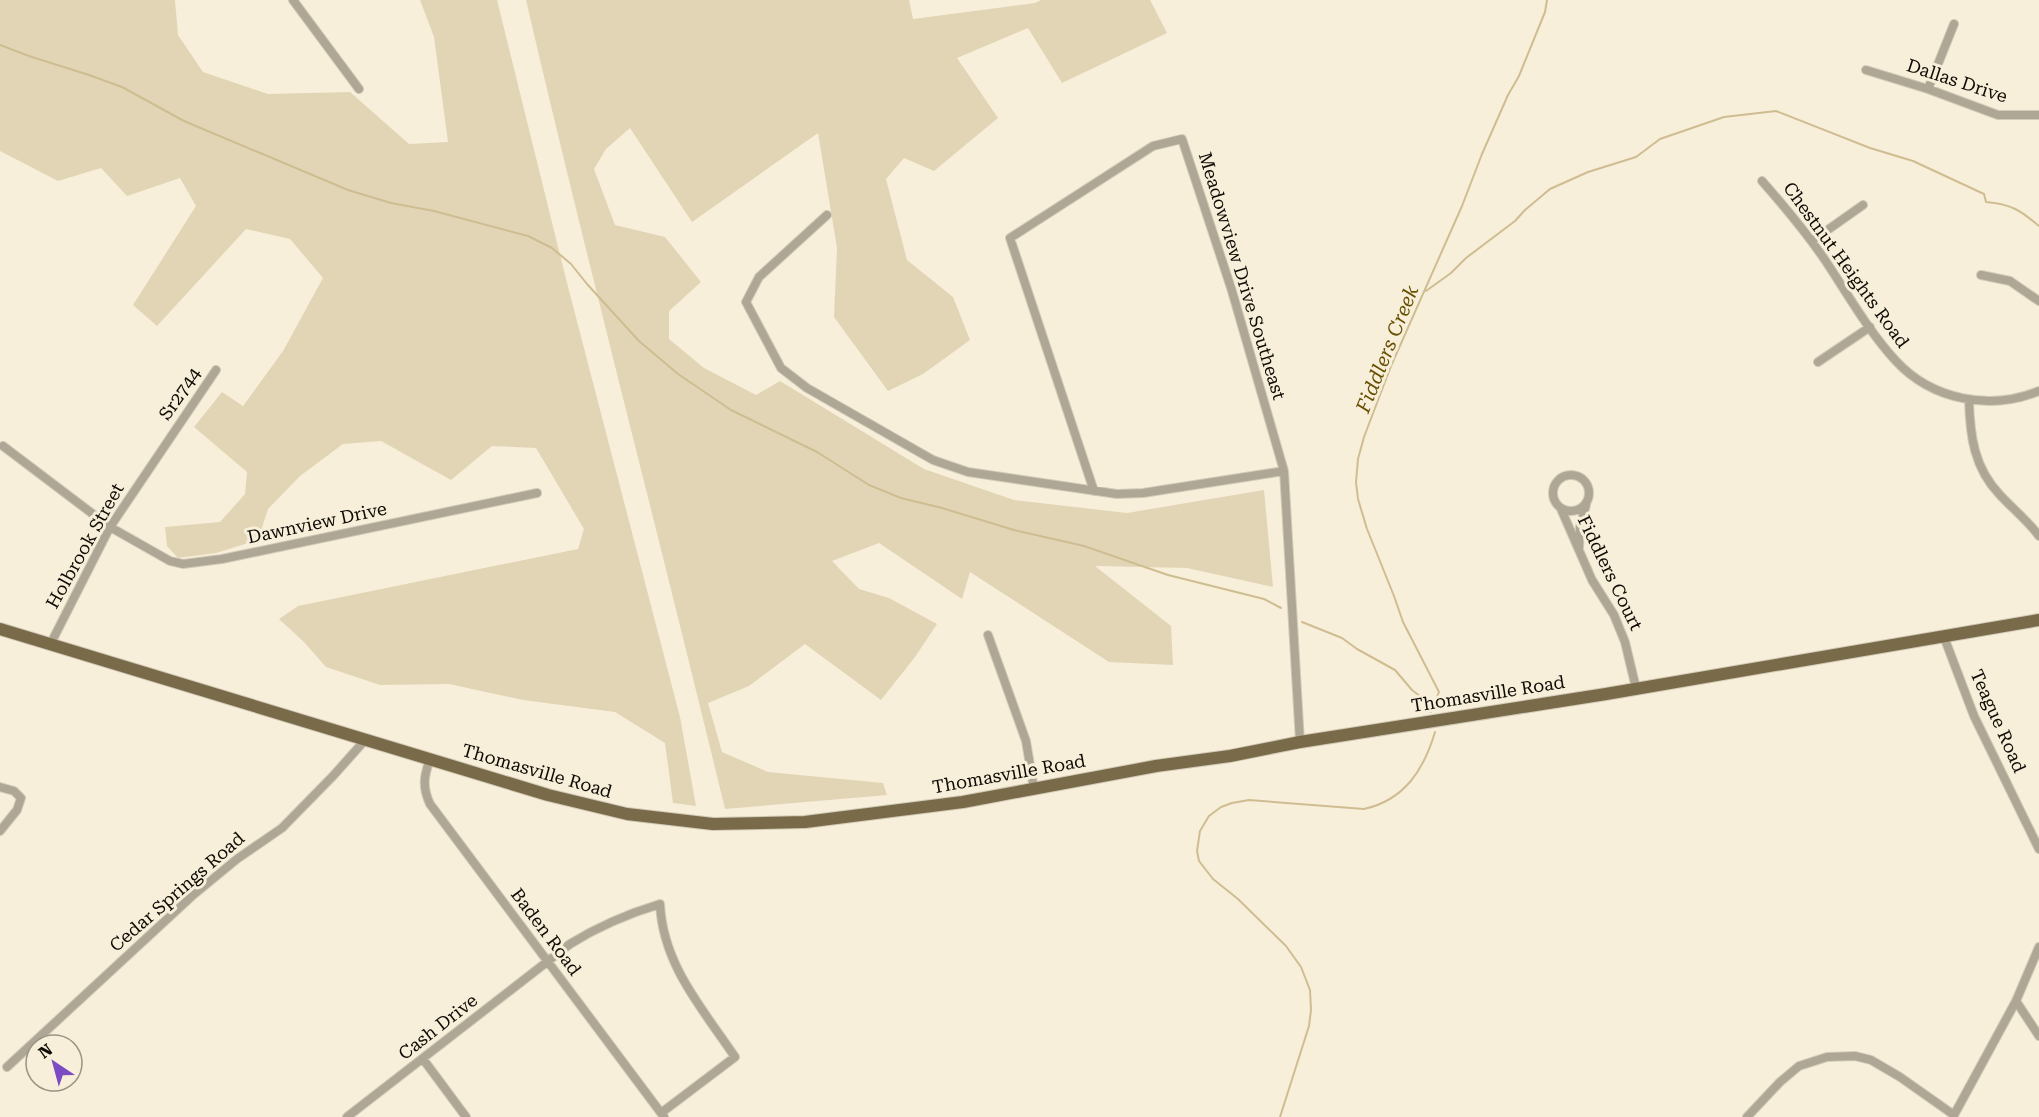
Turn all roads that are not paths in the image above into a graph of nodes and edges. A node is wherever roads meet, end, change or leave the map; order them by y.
1 (293, 0) edge
2 (1954, 24) dead end
3 (1866, 70) dead end
4 (1928, 88) junction
5 (359, 89) dead end
6 (2039, 115) edge
7 (1762, 181) dead end
8 (1863, 205) dead end
9 (827, 215) dead end
10 (1812, 241) junction
11 (1981, 275) dead end
12 (2039, 301) edge
13 (1870, 327) junction
14 (1818, 362) dead end
15 (216, 370) dead end
16 (2039, 391) edge
17 (1969, 400) junction
18 (170, 436) joint
19 (3, 446) dead end
20 (1284, 471) junction
21 (1094, 492) junction
22 (537, 494) dead end
23 (1586, 503) junction
24 (1561, 509) junction
25 (110, 527) junction
26 (2039, 536) edge
27 (1579, 549) junction
28 (2039, 620) edge
29 (0, 629) edge
30 (988, 635) dead end
31 (1944, 637) junction
32 (51, 643) junction
33 (1636, 688) junction
34 (366, 739) junction
35 (1300, 742) junction
36 (430, 759) junction
37 (0, 787) edge
38 (1034, 789) junction
39 (0, 831) edge
40 (2039, 849) edge
41 (2039, 947) edge
42 (549, 962) junction
43 (2016, 1001) junction
44 (2039, 1036) edge
45 (423, 1059) junction
46 (7, 1068) dead end
47 (663, 1115) edge
48 (1954, 1116) edge
49 (347, 1117) edge
50 (466, 1117) edge
51 (1747, 1117) edge

1 - 5 street
2 - 4 street
3 - 4 street, Dallas Drive
4 - 6 street, Dallas Drive
7 - 10 street, Chestnut Heights Road
8 - 10 street
9 - 21 street
10 - 13 street, Chestnut Heights Road
11 - 12 street
13 - 14 street
13 - 17 street, Chestnut Heights Road
15 - 18 street, Sr2744
16 - 17 street, Chestnut Heights Road
17 - 26 street
18 - 25 street, Holbrook Street
19 - 25 street, Dawnview Drive
20 - 21 street
20 - 21 street, Meadowview Drive Southeast
20 - 35 street, Meadowview Drive Southeast
22 - 25 street, Dawnview Drive
23 - 24 street, Fiddlers Court
23 - 24 street, Fiddlers Court
23 - 27 street
24 - 27 street, Fiddlers Court
25 - 32 street, Holbrook Street
27 - 33 street, Fiddlers Court
28 - 31 main road, Thomasville Road
29 - 32 main road, Thomasville Road
30 - 38 street
31 - 33 main road, Thomasville Road
31 - 40 street, Teague Road
32 - 34 main road, Thomasville Road
33 - 35 main road, Thomasville Road
34 - 36 main road, Thomasville Road
34 - 46 street, Cedar Springs Road
35 - 38 main road, Thomasville Road
36 - 38 main road, Thomasville Road
36 - 42 street, Baden Road
37 - 39 street
41 - 43 street
42 - 45 street, Cash Drive
42 - 47 street, Baden Road
42 - 47 street, Cash Drive
43 - 44 street
43 - 48 street
45 - 49 street, Cash Drive
45 - 50 street
48 - 51 street

